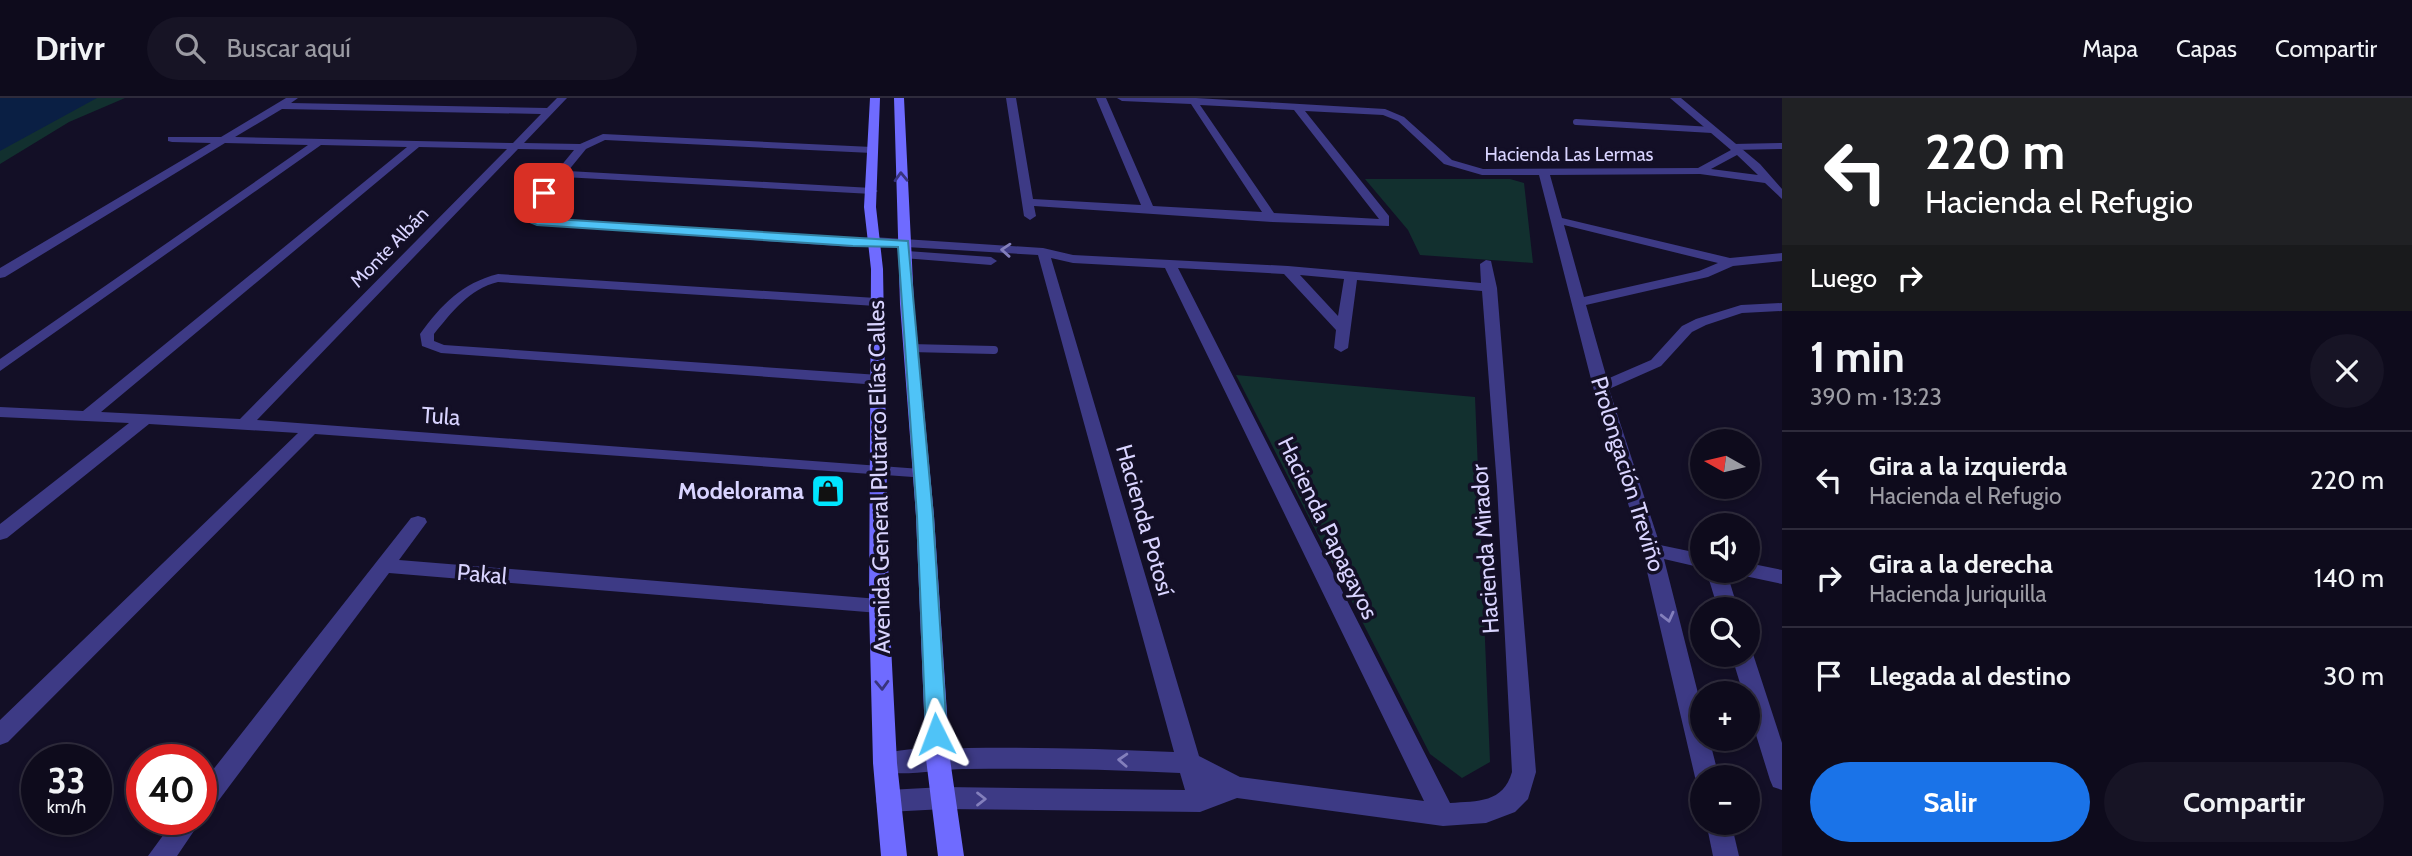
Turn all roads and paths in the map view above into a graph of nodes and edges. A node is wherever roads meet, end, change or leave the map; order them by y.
1 (293, 98) edge
2 (562, 98) edge
3 (875, 98) edge
4 (899, 98) edge
5 (1011, 98) edge
6 (1101, 98) edge
7 (1122, 98) edge
8 (1675, 98) edge
9 (1192, 100) edge
10 (279, 106) junction
11 (1297, 107) junction
12 (549, 111) junction
13 (1576, 122) dead end
14 (1712, 130) junction
15 (172, 139) dead end
16 (221, 140) junction
17 (317, 143) junction
18 (415, 145) junction
19 (514, 146) junction
20 (1782, 146) edge
21 (582, 147) junction
22 (1736, 149) junction
23 (872, 150) junction
24 (1700, 171) junction
25 (1544, 172) junction
26 (561, 174) junction
27 (1769, 180) junction
28 (872, 191) junction
29 (1782, 197) edge
30 (1029, 202) junction
31 (886, 207) junction
32 (1149, 210) junction
33 (1030, 216) dead end
34 (1272, 218) junction
35 (1557, 220) junction
36 (874, 246) junction
37 (904, 249) junction
38 (1782, 257) edge
39 (1044, 258) junction
40 (1730, 261) junction
41 (1169, 264) junction
42 (1486, 264) dead end
43 (1288, 271) junction
44 (0, 274) edge
45 (1351, 276) junction
46 (1490, 288) junction
47 (876, 302) junction
48 (1579, 302) junction
49 (1782, 307) edge
50 (1342, 328) junction
51 (911, 348) junction
52 (1341, 348) dead end
53 (994, 350) dead end
54 (0, 366) edge
55 (878, 380) junction
56 (1601, 387) junction
57 (0, 412) edge
58 (87, 416) junction
59 (145, 419) junction
60 (244, 424) junction
61 (310, 430) junction
62 (879, 470) junction
63 (921, 474) junction
64 (418, 522) dead end
65 (0, 534) edge
66 (1652, 550) junction
67 (1690, 558) edge
68 (386, 566) junction
69 (1760, 573) edge
70 (1782, 577) edge
71 (879, 606) junction
72 (1746, 667) edge
73 (0, 736) edge
74 (937, 758) junction
75 (885, 763) junction
76 (1191, 763) junction
77 (1704, 765) edge
78 (1782, 780) edge
79 (217, 783) edge
80 (1236, 787) junction
81 (944, 798) junction
82 (888, 801) junction
83 (1200, 801) junction
84 (1443, 815) junction
85 (177, 835) edge
86 (1721, 835) edge
87 (161, 856) edge
88 (894, 856) edge
89 (951, 856) edge
90 (1726, 856) edge

1 - 10 street
2 - 12 street, Monte Albán
3 - 23 street, Avenida General Plutarco Elías Calles
31 -> 4 street, Avenida General Plutarco Elías Calles
5 - 30 street
6 - 32 street
7 - 9 street, Hacienda Las Lermas
8 - 14 street
9 - 11 street, Hacienda Las Lermas
9 - 34 street
10 - 12 street
10 - 16 street
11 - 25 street, Hacienda Las Lermas
11 - 34 street
12 - 19 street, Monte Albán
13 - 14 lane
14 - 22 street
15 - 16 street
16 - 17 street
16 - 44 street
17 - 18 street
17 - 54 street
18 - 19 street
18 - 58 street
19 - 21 street
19 - 60 street, Monte Albán
20 - 22 lane
21 - 23 street
21 - 26 street
22 - 24 street, Hacienda Las Lermas
22 - 27 street
23 - 28 street, Avenida General Plutarco Elías Calles
24 - 25 street, Hacienda Las Lermas
24 - 27 street, Hacienda Las Lermas
25 - 35 street, Prolongación Treviño
26 - 28 street
26 - 36 street
27 - 29 street
28 - 31 street, Avenida General Plutarco Elías Calles
30 - 32 street
30 - 33 street
31 - 36 street, Avenida General Plutarco Elías Calles
31 - 37 street, Avenida General Plutarco Elías Calles
32 - 34 street
35 - 40 street
35 - 48 street, Prolongación Treviño
36 - 37 street
36 - 47 street, Avenida General Plutarco Elías Calles
37 - 39 street
37 - 51 street, Avenida General Plutarco Elías Calles
38 - 40 street
39 - 41 street
39 - 76 street, Hacienda Potosí
40 - 48 street
41 - 43 street
41 - 84 street, Hacienda Papagayos
42 - 46 street, Hacienda Mirador
43 - 45 street
43 - 50 street
45 - 46 street
45 - 50 street
46 - 84 street, Hacienda Mirador
47 - 55 street, Avenida General Plutarco Elías Calles
47 - 55 street
48 - 56 street, Prolongación Treviño
49 - 56 street
50 - 52 street
51 - 53 lane
51 - 63 street, Avenida General Plutarco Elías Calles
55 - 62 street, Avenida General Plutarco Elías Calles
56 - 66 street, Prolongación Treviño
57 - 58 street, Tula
58 - 59 street, Tula
59 - 60 street, Tula
59 - 65 street
60 - 61 street, Tula
61 - 62 street, Tula
61 - 73 street
62 - 63 street, Tula
62 - 71 street, Avenida General Plutarco Elías Calles
63 - 74 street, Avenida General Plutarco Elías Calles
64 - 68 street
66 - 67 street
66 -> 77 street, Prolongación Treviño
68 - 71 street, Pakal
68 - 79 street
69 - 70 street
71 -> 75 street, Avenida General Plutarco Elías Calles
72 - 78 street
74 - 75 street
76 -> 74 street
74 - 81 street, Avenida General Plutarco Elías Calles
75 - 82 street, Avenida General Plutarco Elías Calles
76 - 80 street
76 - 83 street, Hacienda Potosí
80 - 83 street
80 - 84 street
81 - 82 street
81 -> 83 street
81 - 89 street, Avenida General Plutarco Elías Calles
82 - 88 street, Avenida General Plutarco Elías Calles
85 - 87 street
86 - 90 street

